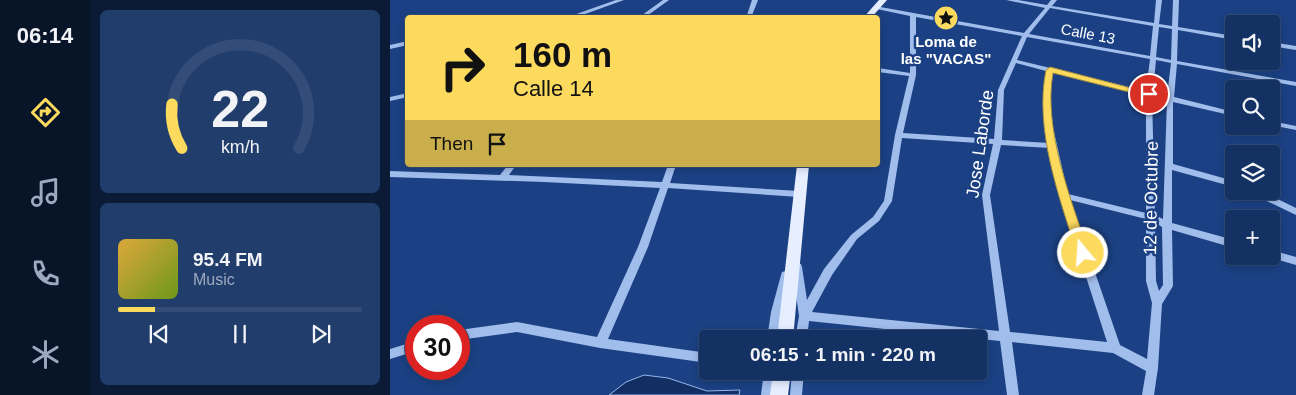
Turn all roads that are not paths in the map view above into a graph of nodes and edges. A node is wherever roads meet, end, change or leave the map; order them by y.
1 (621, 0) edge
2 (666, 0) edge
3 (755, 0) edge
4 (883, 0) edge
5 (1009, 0) edge
6 (1160, 0) edge
7 (1176, 0) edge
8 (1051, 4) edge
9 (874, 8) junction
10 (576, 15) edge
11 (644, 15) edge
12 (749, 15) edge
13 (868, 15) edge
14 (913, 16) junction
15 (1157, 25) junction
16 (1176, 29) junction
17 (1025, 35) junction
18 (1225, 37) edge
19 (405, 44) edge
20 (1280, 45) edge
21 (390, 47) edge
22 (1296, 48) edge
23 (1153, 59) junction
24 (1013, 61) junction
25 (1174, 63) junction
26 (880, 70) edge
27 (1050, 70) junction
28 (913, 76) junction
29 (1296, 84) edge
30 (1149, 94) junction
31 (405, 96) edge
32 (390, 99) edge
33 (1170, 99) junction
34 (1225, 112) edge
35 (1280, 125) edge
36 (1296, 128) edge
37 (899, 134) junction
38 (998, 141) junction
39 (1053, 146) junction
40 (1169, 166) junction
41 (510, 167) edge
42 (671, 167) edge
43 (803, 167) edge
44 (390, 174) edge
45 (503, 177) junction
46 (1225, 182) edge
47 (665, 184) junction
48 (800, 194) junction
49 (1064, 196) junction
50 (1271, 200) edge
51 (1296, 212) edge
52 (1151, 217) junction
53 (1167, 225) junction
54 (1225, 241) edge
55 (794, 245) junction
56 (1280, 257) edge
57 (1296, 261) edge
58 (1157, 303) junction
59 (804, 316) junction
60 (774, 330) edge
61 (786, 330) edge
62 (802, 330) edge
63 (470, 334) edge
64 (1004, 336) junction
65 (600, 343) junction
66 (1114, 348) junction
67 (405, 349) edge
68 (390, 354) edge
69 (699, 357) edge
70 (1152, 368) junction
71 (769, 380) edge
72 (781, 380) edge
73 (797, 380) edge
74 (767, 395) edge
75 (779, 395) edge
76 (796, 395) edge
77 (1014, 395) edge
78 (1148, 395) edge

1 - 10 street
2 - 11 street
3 - 12 street
4 - 9 main road
5 - 8 street
6 - 15 street, 12 de Octubre
7 - 16 street, 12 de Octubre
8 - 15 street
8 - 17 street, Jose Laborde
9 - 13 main road
9 - 14 street, Calle 13
14 - 17 street, Calle 13
14 - 28 street
15 - 16 street
15 - 23 street, 12 de Octubre
16 - 18 street
16 - 25 street, 12 de Octubre
17 - 23 street, Calle 13
17 - 24 street, Jose Laborde
19 - 21 street
20 - 22 street
23 - 25 street, Calle 13
23 - 30 street, 12 de Octubre
24 - 27 street
24 - 38 street, Jose Laborde
25 - 29 street, Calle 13
25 - 33 street, 12 de Octubre
26 - 28 street
27 - 30 street
27 - 39 street
28 - 37 street
30 - 33 street
30 - 52 street, 12 de Octubre
31 - 32 street
33 - 34 street
33 - 40 street, 12 de Octubre
35 - 36 street
37 - 38 street
37 - 59 street
38 - 39 street
38 - 64 street, Jose Laborde
39 - 49 street
40 - 46 street
40 - 53 street, 12 de Octubre
41 - 45 street
42 - 47 street
43 - 48 main road
44 - 45 street
45 - 47 street
47 - 48 street
47 - 65 street
48 - 55 main road
49 - 52 street
49 - 66 street
50 - 51 street
52 - 53 street
52 - 58 street, 12 de Octubre
53 - 54 street
53 - 58 street, 12 de Octubre
55 - 59 street
55 - 60 street
55 - 61 main road
56 - 57 street
58 - 70 street, 12 de Octubre
59 - 62 street
59 - 64 street
63 - 65 street
64 - 66 street
64 - 77 street, Jose Laborde
65 - 69 street
66 - 70 street
67 - 68 street
70 - 78 street, 12 de Octubre
71 - 74 street
72 - 75 main road
73 - 76 street

